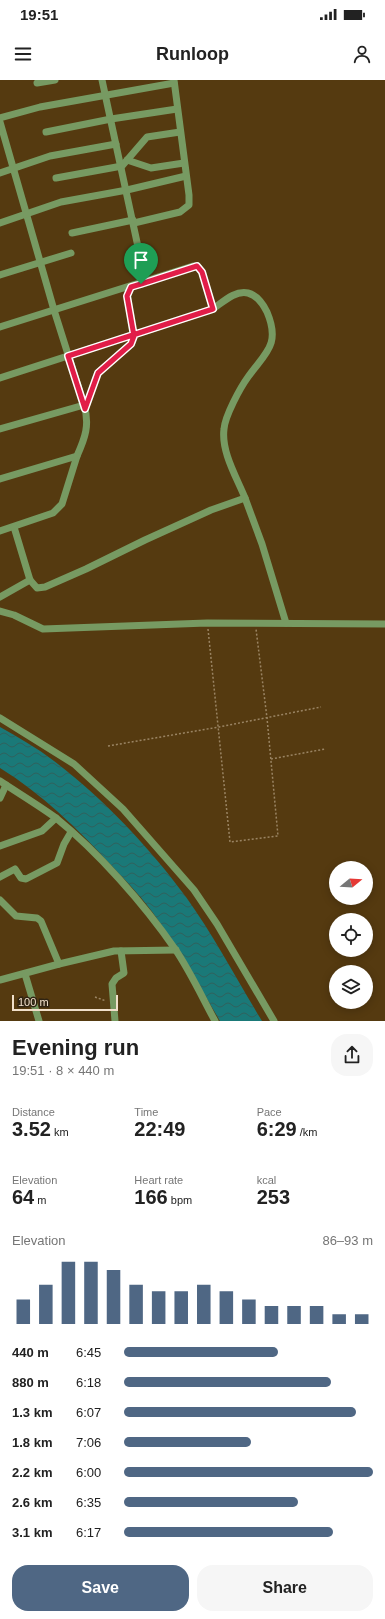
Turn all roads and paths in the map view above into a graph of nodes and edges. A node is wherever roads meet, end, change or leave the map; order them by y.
1 (55, 80) edge
2 (102, 80) edge
3 (174, 82) edge
4 (37, 83) dead end
5 (105, 96) junction
6 (177, 109) junction
7 (0, 118) edge
8 (111, 119) junction
9 (0, 122) edge
10 (46, 132) dead end
11 (180, 132) junction
12 (116, 144) junction
13 (127, 160) junction
14 (184, 163) junction
15 (122, 166) junction
16 (14, 169) junction
17 (0, 173) edge
18 (186, 176) junction
19 (56, 178) dead end
20 (127, 190) junction
21 (28, 214) junction
22 (133, 222) junction
23 (0, 223) edge
24 (72, 233) dead end
25 (71, 253) dead end
26 (40, 262) junction
27 (0, 275) edge
28 (141, 284) junction
29 (131, 287) junction
30 (213, 309) junction
31 (54, 310) junction
32 (0, 327) edge
33 (134, 336) junction
34 (68, 356) junction
35 (0, 378) edge
36 (85, 407) junction
37 (0, 429) edge
38 (77, 456) junction
39 (0, 479) edge
40 (245, 498) junction
41 (14, 527) junction
42 (0, 531) edge
43 (30, 580) junction
44 (0, 597) edge
45 (0, 611) edge
46 (207, 623) junction
47 (256, 623) junction
48 (286, 623) junction
49 (385, 624) edge
50 (321, 707) dead end
51 (0, 718) edge
52 (267, 718) junction
53 (219, 727) junction
54 (108, 746) dead end
55 (325, 749) dead end
56 (271, 759) junction
57 (3, 783) edge
58 (0, 798) edge
59 (56, 818) junction
60 (71, 832) junction
61 (0, 846) edge
62 (0, 877) edge
63 (0, 900) edge
64 (176, 950) junction
65 (121, 951) junction
66 (59, 964) junction
67 (24, 974) junction
68 (0, 980) edge
69 (96, 997) dead end
70 (114, 1003) junction
71 (39, 1021) edge
72 (116, 1021) edge
73 (215, 1021) edge
74 (274, 1021) edge

1 - 4 street
2 - 5 street
3 - 5 street
3 - 6 street
5 - 7 street
5 - 8 street
6 - 8 street
6 - 11 street
8 - 10 street
8 - 12 street
9 - 16 street
11 - 13 street
11 - 14 street
12 - 15 street
12 - 16 street
13 - 14 street
13 - 15 street
14 - 18 street
15 - 19 street
15 - 20 street
16 - 17 street
16 - 21 street
18 - 20 street
18 - 22 street
20 - 21 street
20 - 22 street
21 - 23 street
21 - 26 street
22 - 24 street
22 - 28 street
25 - 26 street
26 - 27 street
26 - 31 street
28 - 29 street
28 - 30 street
29 - 31 street
29 - 33 path
30 - 33 street
30 - 40 street
31 - 32 street
31 - 34 street
33 - 34 street
33 - 36 path
34 - 35 street
34 - 36 street
36 - 37 street
36 - 38 street
38 - 39 street
38 - 41 street
40 - 43 street
40 - 48 street
41 - 42 street
41 - 43 street
43 - 44 street
45 - 46 street
46 - 47 street
46 - 53 path
47 - 48 street
47 - 52 path
48 - 49 street
50 - 52 path
51 - 74 street
52 - 53 path
52 - 56 path
53 - 54 path
53 - 56 path
55 - 56 path
57 - 58 street
57 - 59 street
59 - 60 street
59 - 61 street
60 - 62 street
60 - 64 street
63 - 66 street
64 - 65 street
64 - 73 street
65 - 66 street
65 - 70 street
66 - 67 street
67 - 68 street
67 - 71 street
69 - 70 path
70 - 72 street

